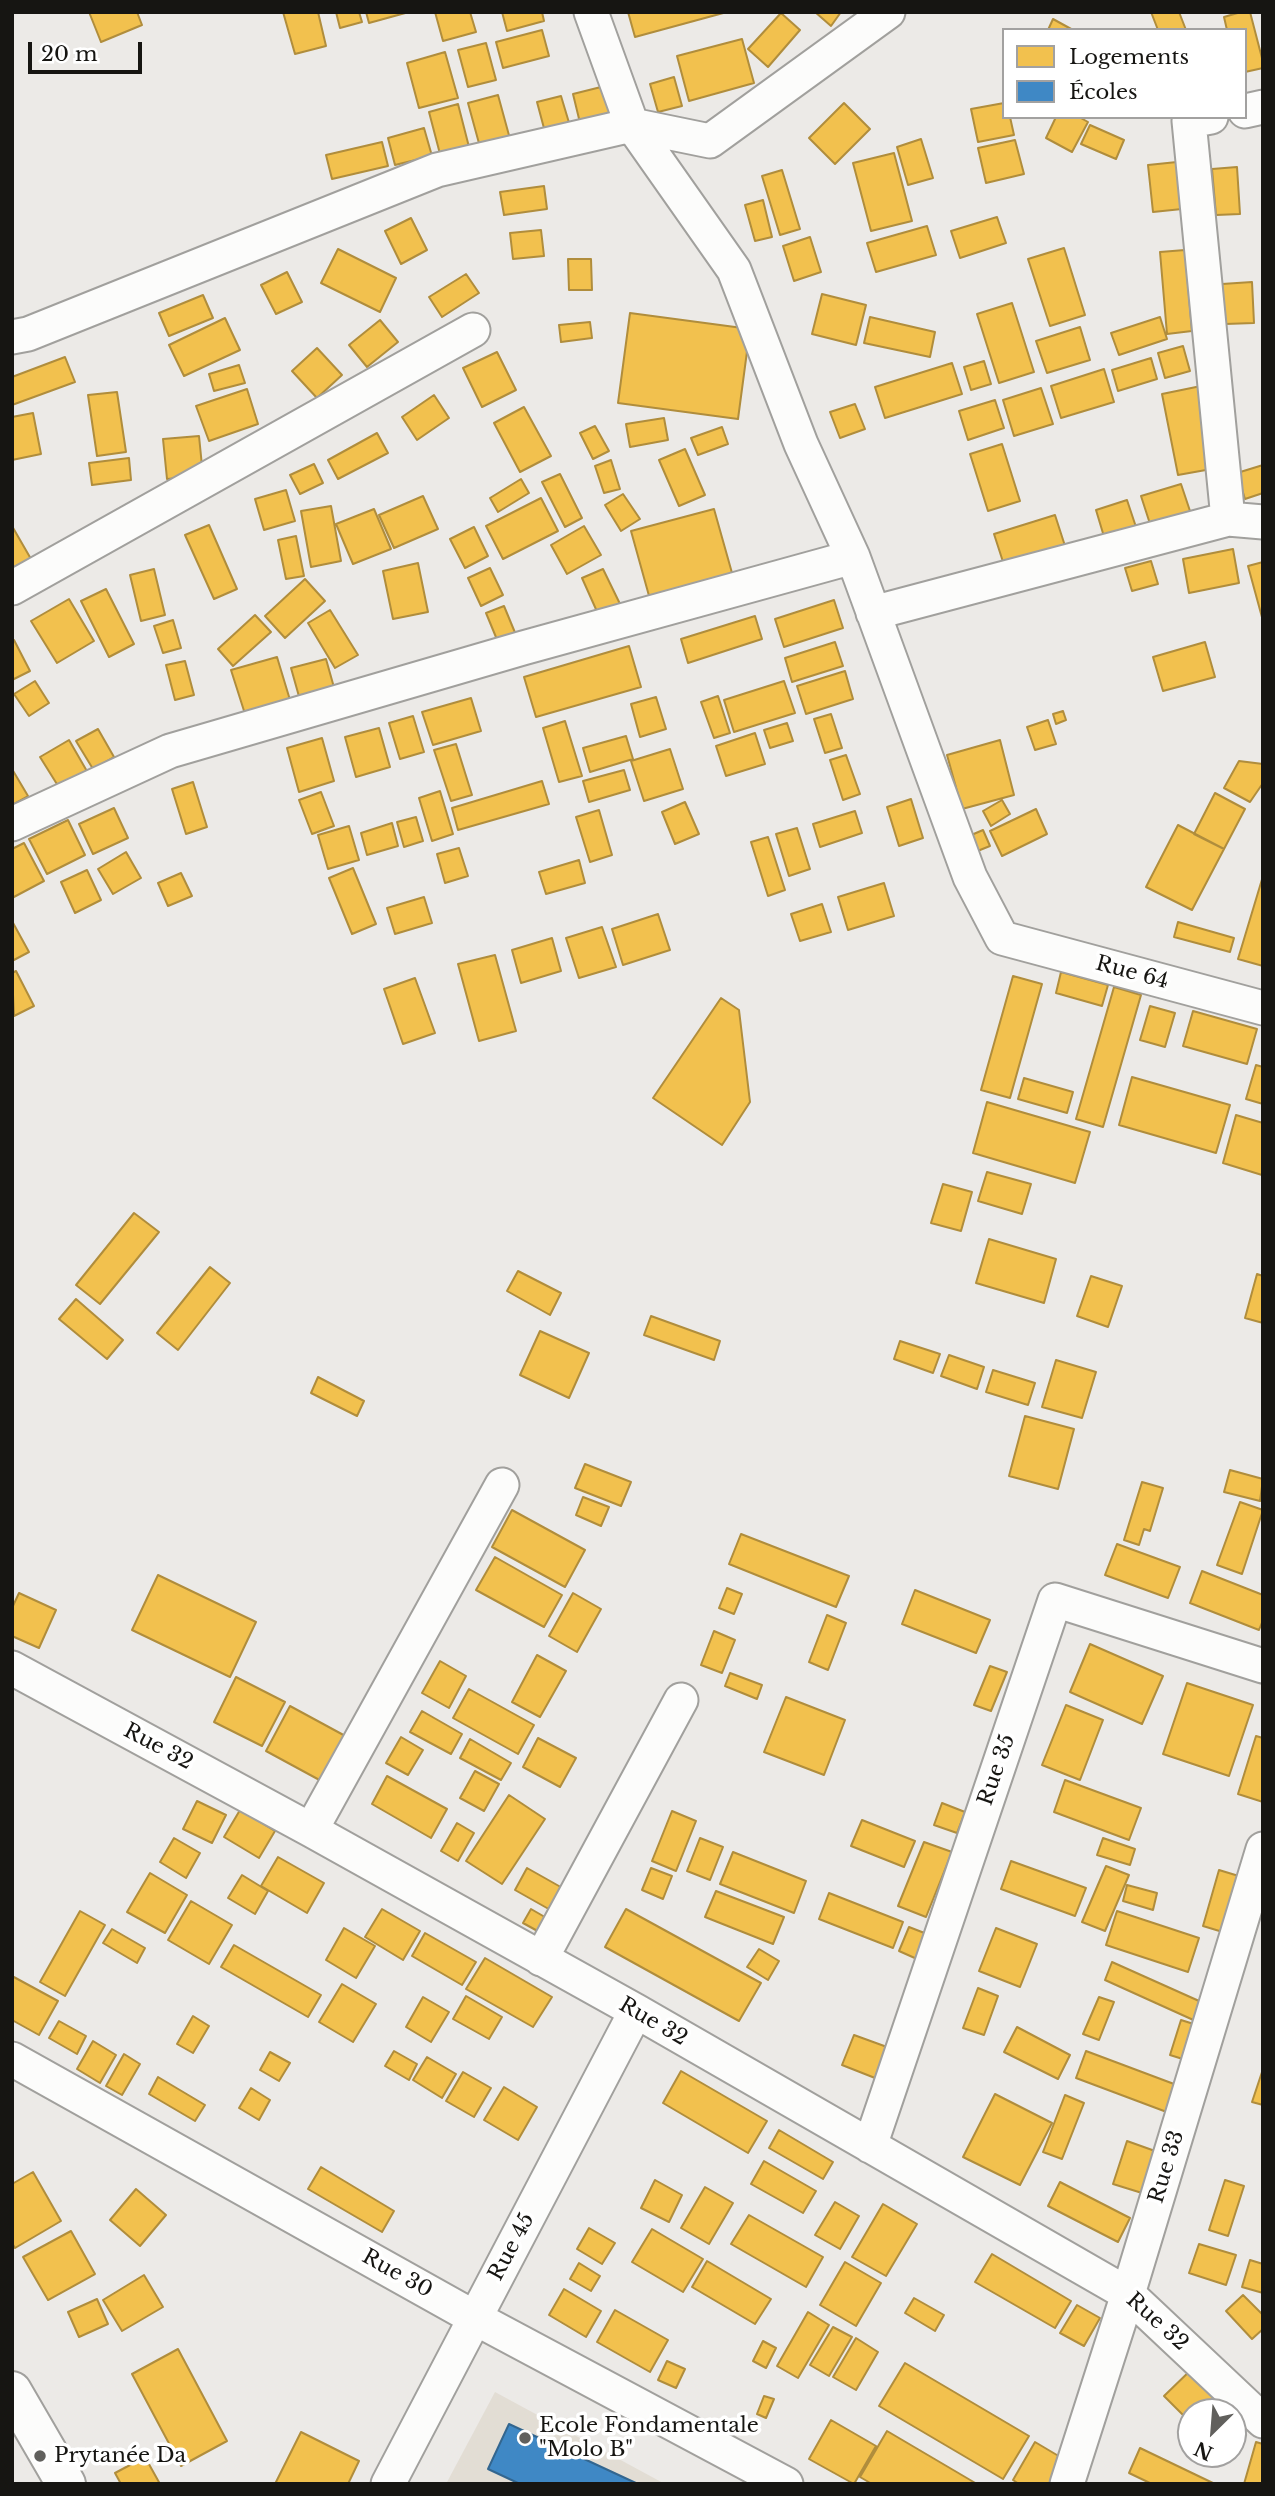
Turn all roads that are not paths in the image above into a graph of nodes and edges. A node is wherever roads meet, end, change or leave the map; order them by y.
1 (591, 12) edge
2 (888, 12) edge
3 (1200, 119) edge
4 (632, 125) junction
5 (473, 330) dead end
6 (12, 337) edge
7 (1228, 519) junction
8 (1263, 522) edge
9 (853, 557) junction
10 (12, 588) edge
11 (873, 613) junction
12 (12, 824) edge
13 (1263, 1008) edge
14 (502, 1485) dead end
15 (1263, 1666) edge
16 (12, 1668) edge
17 (681, 1700) dead end
18 (311, 1830) junction
19 (1263, 1849) edge
20 (541, 1959) junction
21 (636, 2011) junction
22 (12, 2059) edge
23 (870, 2146) junction
24 (1128, 2294) junction
25 (475, 2318) junction
26 (12, 2391) edge
27 (1263, 2421) edge
28 (66, 2484) edge
29 (388, 2484) edge
30 (786, 2484) edge
31 (1067, 2484) edge

1 - 4 street
2 - 4 street
3 - 7 street
4 - 6 street
4 - 9 street
5 - 10 street
7 - 8 street
7 - 11 street
9 - 11 street
9 - 12 street
11 - 13 street, Rue 64
14 - 18 street
15 - 23 street, Rue 35
16 - 18 street, Rue 32
17 - 20 street
18 - 20 street, Rue 32
19 - 24 street, Rue 33
20 - 21 street, Rue 32
21 - 23 street, Rue 32
21 - 25 street, Rue 45
22 - 25 street, Rue 30
23 - 24 street, Rue 32
24 - 27 street, Rue 32
24 - 31 street, Rue 33
25 - 29 street, Rue 45
25 - 30 street, Rue 30
26 - 28 main road

